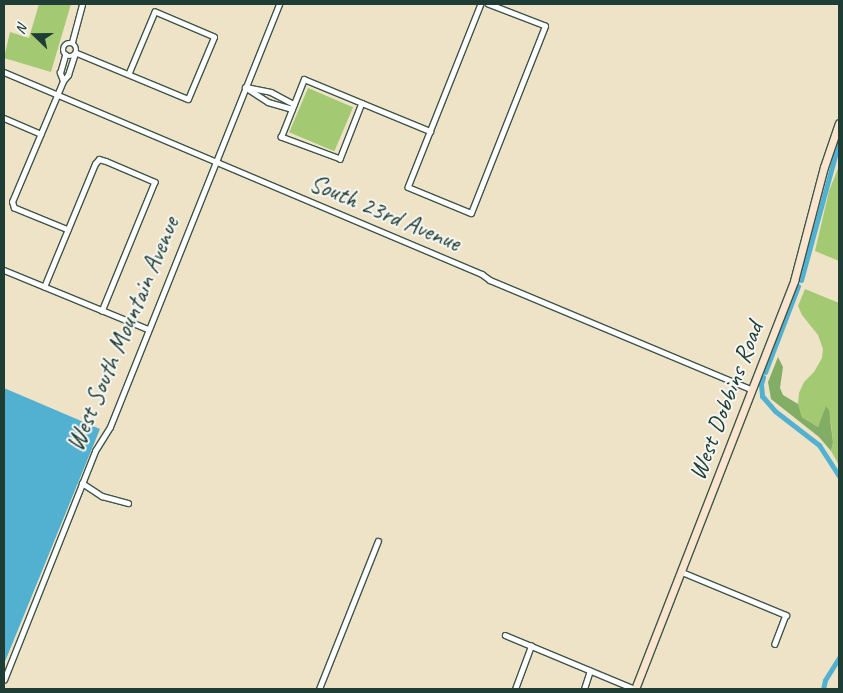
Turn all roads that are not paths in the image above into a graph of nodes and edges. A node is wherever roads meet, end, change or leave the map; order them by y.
1 (82, 4) edge
2 (279, 4) edge
3 (481, 4) edge
4 (488, 4) edge
5 (72, 42) junction
6 (75, 54) junction
7 (65, 55) junction
8 (62, 66) junction
9 (70, 69) junction
10 (4, 72) edge
11 (129, 74) junction
12 (62, 81) junction
13 (245, 87) junction
14 (57, 94) junction
15 (362, 103) junction
16 (293, 106) junction
17 (4, 118) edge
18 (839, 122) edge
19 (430, 131) junction
20 (41, 134) junction
21 (215, 160) junction
22 (68, 230) junction
23 (4, 270) edge
24 (44, 286) junction
25 (102, 311) junction
26 (148, 329) junction
27 (751, 389) junction
28 (82, 483) junction
29 (128, 503) dead end
30 (378, 541) dead end
31 (682, 572) junction
32 (505, 635) dead end
33 (775, 644) dead end
34 (531, 646) junction
35 (590, 671) junction
36 (4, 680) edge
37 (319, 689) edge
38 (514, 689) edge
39 (584, 689) edge
40 (635, 689) edge

1 - 5 street
2 - 13 street, West South Mountain Avenue
3 - 19 street
4 - 19 street
5 - 6 street
5 - 7 street
6 - 7 street
6 - 9 street
6 - 11 street
7 - 8 street
8 - 9 street
8 - 12 street
9 - 12 street
10 - 14 street, South 23rd Avenue
11 - 11 street
12 - 14 street
13 - 16 street
13 - 16 street
13 - 21 street, West South Mountain Avenue
14 - 20 street
14 - 21 street, South 23rd Avenue
15 - 16 street
15 - 16 street
15 - 19 street
17 - 20 street
18 - 27 main road, West Dobbins Road
20 - 22 street
21 - 26 street, West South Mountain Avenue
21 - 27 street, South 23rd Avenue
22 - 24 street
22 - 25 street
23 - 24 street
24 - 25 street
25 - 26 street
26 - 28 street, West South Mountain Avenue
27 - 31 main road, West Dobbins Road
28 - 29 street
28 - 36 street, West South Mountain Avenue
30 - 37 street
31 - 33 street
31 - 40 main road, West Dobbins Road
32 - 34 street
34 - 35 street
34 - 38 street
35 - 39 street
35 - 40 street

